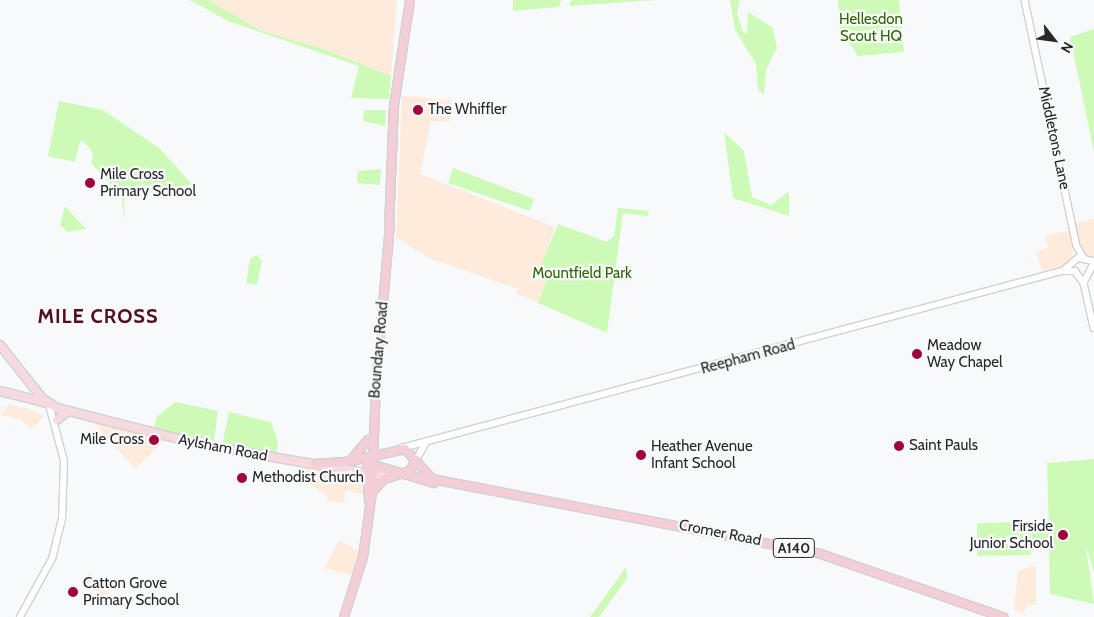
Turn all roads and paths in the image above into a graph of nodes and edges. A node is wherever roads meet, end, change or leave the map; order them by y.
1 (1025, 0) edge
2 (407, 3) edge
3 (1077, 246) junction
4 (1085, 258) junction
5 (1075, 261) junction
6 (1094, 262) edge
7 (1088, 270) junction
8 (1062, 271) junction
9 (1077, 272) junction
10 (1084, 284) junction
11 (1094, 328) edge
12 (0, 345) edge
13 (0, 391) edge
14 (48, 403) junction
15 (68, 411) junction
16 (82, 413) junction
17 (56, 420) junction
18 (373, 424) junction
19 (368, 440) junction
20 (433, 440) junction
21 (400, 449) junction
22 (385, 453) junction
23 (416, 460) junction
24 (347, 462) junction
25 (315, 464) junction
26 (334, 464) junction
27 (370, 467) junction
28 (389, 475) junction
29 (401, 476) junction
30 (458, 486) junction
31 (372, 492) junction
32 (369, 501) junction
33 (20, 617) edge
34 (344, 617) edge
35 (1003, 617) edge

1 - 3 street, Middletons Lane
2 - 18 highway, Boundary Road
3 - 4 street, Middletons Lane
3 - 5 street, Middletons Lane
4 - 5 street, Reepham Road
4 - 6 street, Reepham Road
4 - 7 street
5 - 8 street, Reepham Road
5 - 9 street
6 - 7 street, Reepham Road
7 - 9 street, Reepham Road
7 - 10 street
8 - 9 street, Reepham Road
8 - 20 street, Reepham Road
9 - 10 street
10 - 11 street
12 - 14 main road
13 - 14 main road, Aylsham Road
14 - 15 main road, Aylsham Road
14 - 16 main road, Aylsham Road
14 - 17 street
15 - 16 main road, Aylsham Road
15 - 17 main road
16 - 25 main road, Aylsham Road
17 - 33 street
18 - 19 highway, Boundary Road
18 - 22 highway, Boundary Road
18 - 27 highway, Boundary Road
19 - 24 highway
19 - 27 highway, Boundary Road
20 - 21 street, Reepham Road
20 - 23 street
21 - 22 highway, Reepham Road
21 - 23 highway, A140
22 - 27 highway, Reepham Road
22 - 28 highway
23 - 29 highway
23 - 30 highway, Cromer Road / A140
24 - 26 highway, Reepham Road
24 - 27 highway, Reepham Road
25 - 26 highway
25 - 27 main road, Aylsham Road
26 - 27 highway
27 - 28 highway, Cromer Road / A140
27 - 31 highway
27 - 32 highway
28 - 29 highway, Cromer Road / A140
28 - 31 highway
29 - 30 highway, Cromer Road / A140
30 - 35 highway, Cromer Road / A140
31 - 32 highway
32 - 34 highway

